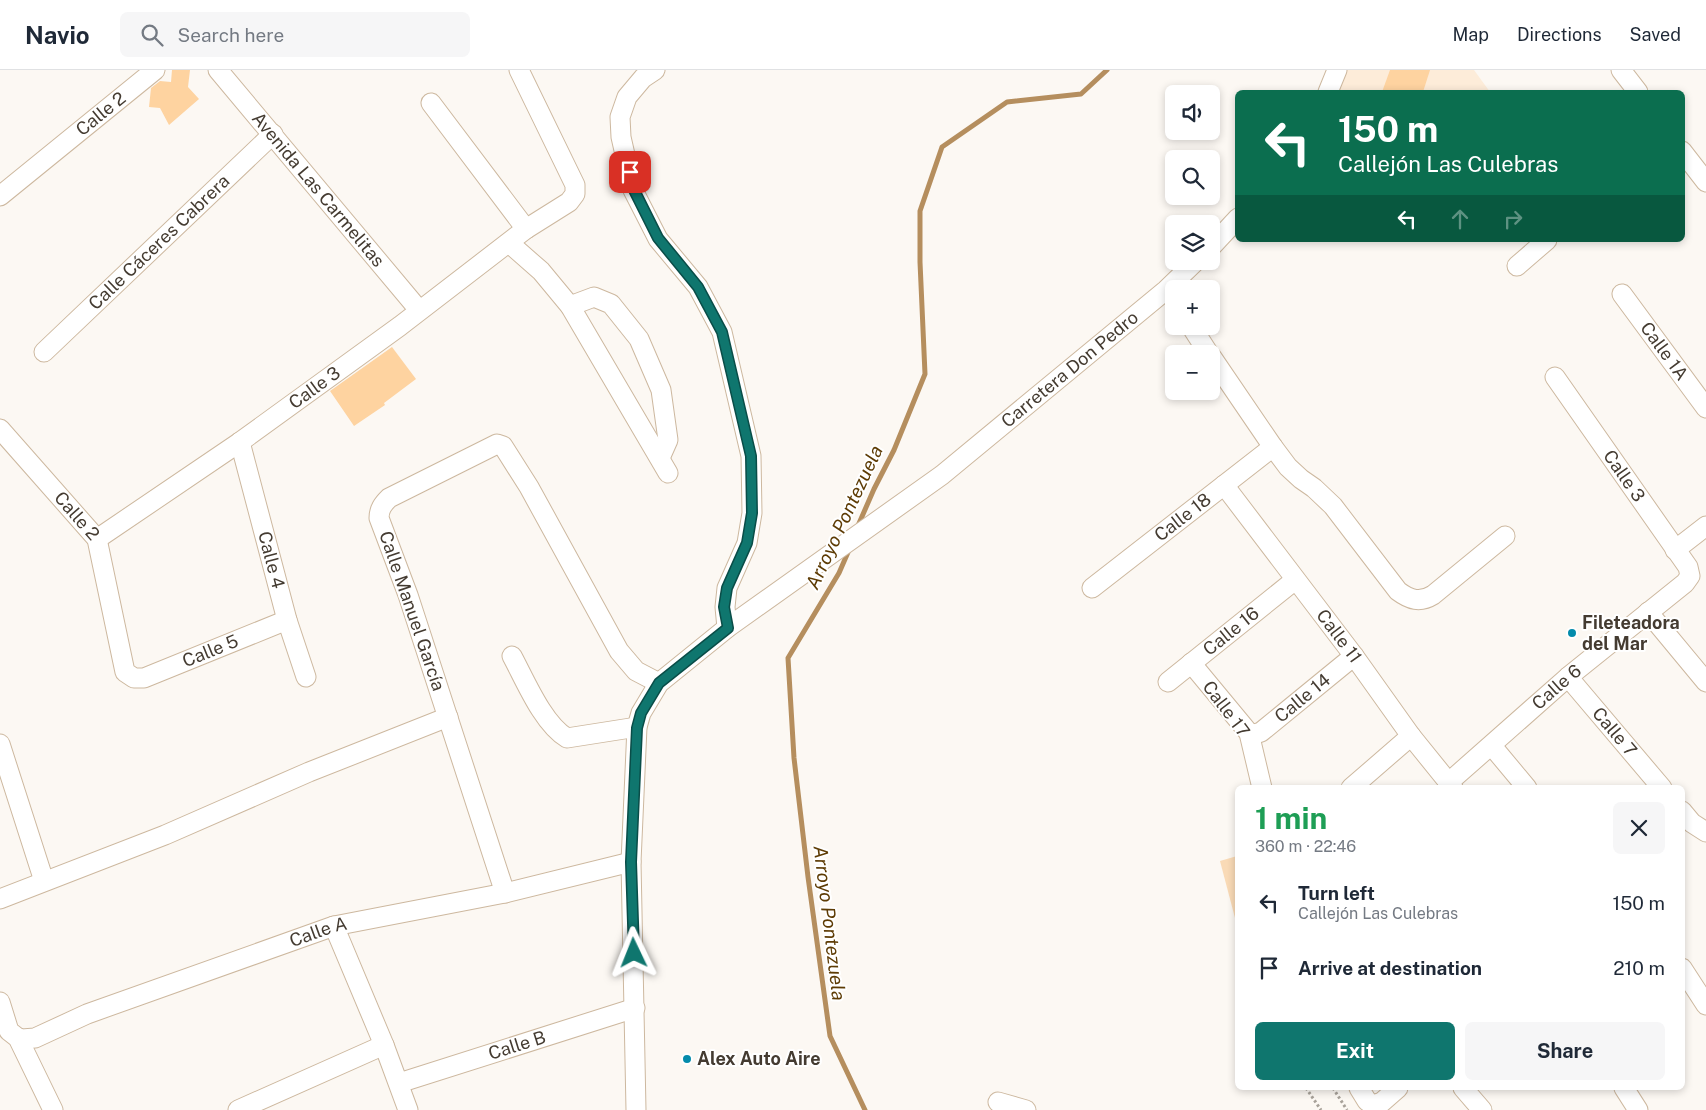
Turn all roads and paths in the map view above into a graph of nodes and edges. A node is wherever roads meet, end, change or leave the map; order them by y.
1 (154, 70) edge
2 (218, 70) edge
3 (519, 70) edge
4 (655, 70) edge
5 (1337, 70) edge
6 (1621, 70) edge
7 (1329, 90) edge
8 (1636, 90) edge
9 (431, 103) dead end
10 (273, 134) junction
11 (1685, 155) edge
12 (1706, 182) edge
13 (0, 196) edge
14 (1235, 221) edge
15 (526, 229) junction
16 (1220, 237) edge
17 (1545, 242) edge
18 (509, 243) junction
19 (1517, 266) dead end
20 (1189, 270) edge
21 (1181, 280) edge
22 (1622, 294) dead end
23 (1165, 299) edge
24 (570, 306) junction
25 (419, 310) junction
26 (44, 352) dead end
27 (1220, 370) edge
28 (1555, 377) dead end
29 (1706, 408) edge
30 (0, 429) edge
31 (240, 442) junction
32 (1273, 447) junction
33 (1224, 485) junction
34 (1706, 526) edge
35 (1505, 536) dead end
36 (97, 538) junction
37 (1675, 550) junction
38 (1690, 576) joint
39 (1295, 580) junction
40 (1092, 588) dead end
41 (1648, 612) junction
42 (287, 620) junction
43 (728, 628) junction
44 (512, 656) dead end
45 (1354, 656) junction
46 (1191, 663) junction
47 (306, 677) dead end
48 (1568, 677) junction
49 (134, 678) joint
50 (1168, 682) dead end
51 (1706, 682) edge
52 (659, 683) junction
53 (448, 717) junction
54 (637, 728) junction
55 (1248, 733) junction
56 (1410, 736) junction
57 (0, 744) edge
58 (1492, 746) junction
59 (1261, 785) edge
60 (1354, 785) edge
61 (1450, 785) edge
62 (1524, 785) edge
63 (1659, 785) edge
64 (631, 862) junction
65 (44, 882) junction
66 (505, 893) junction
67 (0, 899) edge
68 (334, 926) junction
69 (1685, 973) edge
70 (0, 1002) edge
71 (1706, 1005) edge
72 (635, 1008) junction
73 (18, 1038) junction
74 (384, 1045) junction
75 (398, 1083) junction
76 (1307, 1090) edge
77 (1334, 1090) edge
78 (1360, 1090) edge
79 (1396, 1090) edge
80 (1465, 1090) edge
81 (1625, 1090) edge
82 (998, 1102) dead end
83 (53, 1110) edge
84 (238, 1110) edge
85 (408, 1110) edge
86 (636, 1110) edge
87 (1026, 1110) edge
88 (1321, 1110) edge
89 (1347, 1110) edge
90 (1482, 1110) edge
91 (1638, 1110) edge

1 - 13 street, Calle 2
2 - 10 street, Avenida Las Carmelitas
3 - 15 street, Calle 3
4 - 43 street
5 - 7 street
6 - 8 street
9 - 15 street
10 - 25 street, Avenida Las Carmelitas
10 - 26 street, Calle Cáceres Cabrera
11 - 12 street
14 - 16 street
15 - 18 street, Calle 3
17 - 19 street
18 - 24 street
18 - 25 street, Calle 3
20 - 21 street, Carretera Don Pedro
22 - 29 street, Calle 1A
23 - 43 street, Carretera Don Pedro
24 - 24 street
25 - 31 street, Calle 3
27 - 32 street
28 - 37 street, Calle 3
30 - 36 street, Calle 2
31 - 36 street, Calle 3
31 - 42 street, Calle 4
32 - 33 street, Calle 18
32 - 35 street
33 - 39 street, Calle 11
33 - 40 street, Calle 18
34 - 37 street
36 - 49 street, Calle 2
37 - 38 street, Calle 3
38 - 41 street, Calle 6
39 - 45 street, Calle 11
39 - 46 street, Calle 16
41 - 48 street, Calle 6
41 - 51 street
42 - 47 street, Calle 4
42 - 49 street, Calle 5
43 - 52 street
44 - 54 street
45 - 55 street, Calle 14
45 - 56 street, Calle 11
46 - 50 street, Calle 16
46 - 55 street, Calle 17
48 - 58 street, Calle 6
48 - 63 street, Calle 7
52 - 53 street, Calle Manuel García
52 - 54 street
53 - 65 street
53 - 66 street, Calle Manuel García
54 - 64 street
55 - 59 street, Calle 17
56 - 60 street
56 - 61 street, Calle 11
57 - 65 street
58 - 61 street, Calle 6
58 - 62 street
64 - 66 street, Calle A
64 - 72 street
65 - 67 street
66 - 68 street, Calle A
68 - 73 street, Calle A
68 - 74 street
69 - 71 street
70 - 73 street
72 - 75 street, Calle B
72 - 86 street
73 - 83 street
74 - 75 street
74 - 84 street
75 - 85 street
76 - 88 path
77 - 89 path
78 - 79 street
80 - 90 street
81 - 91 street
82 - 87 street

